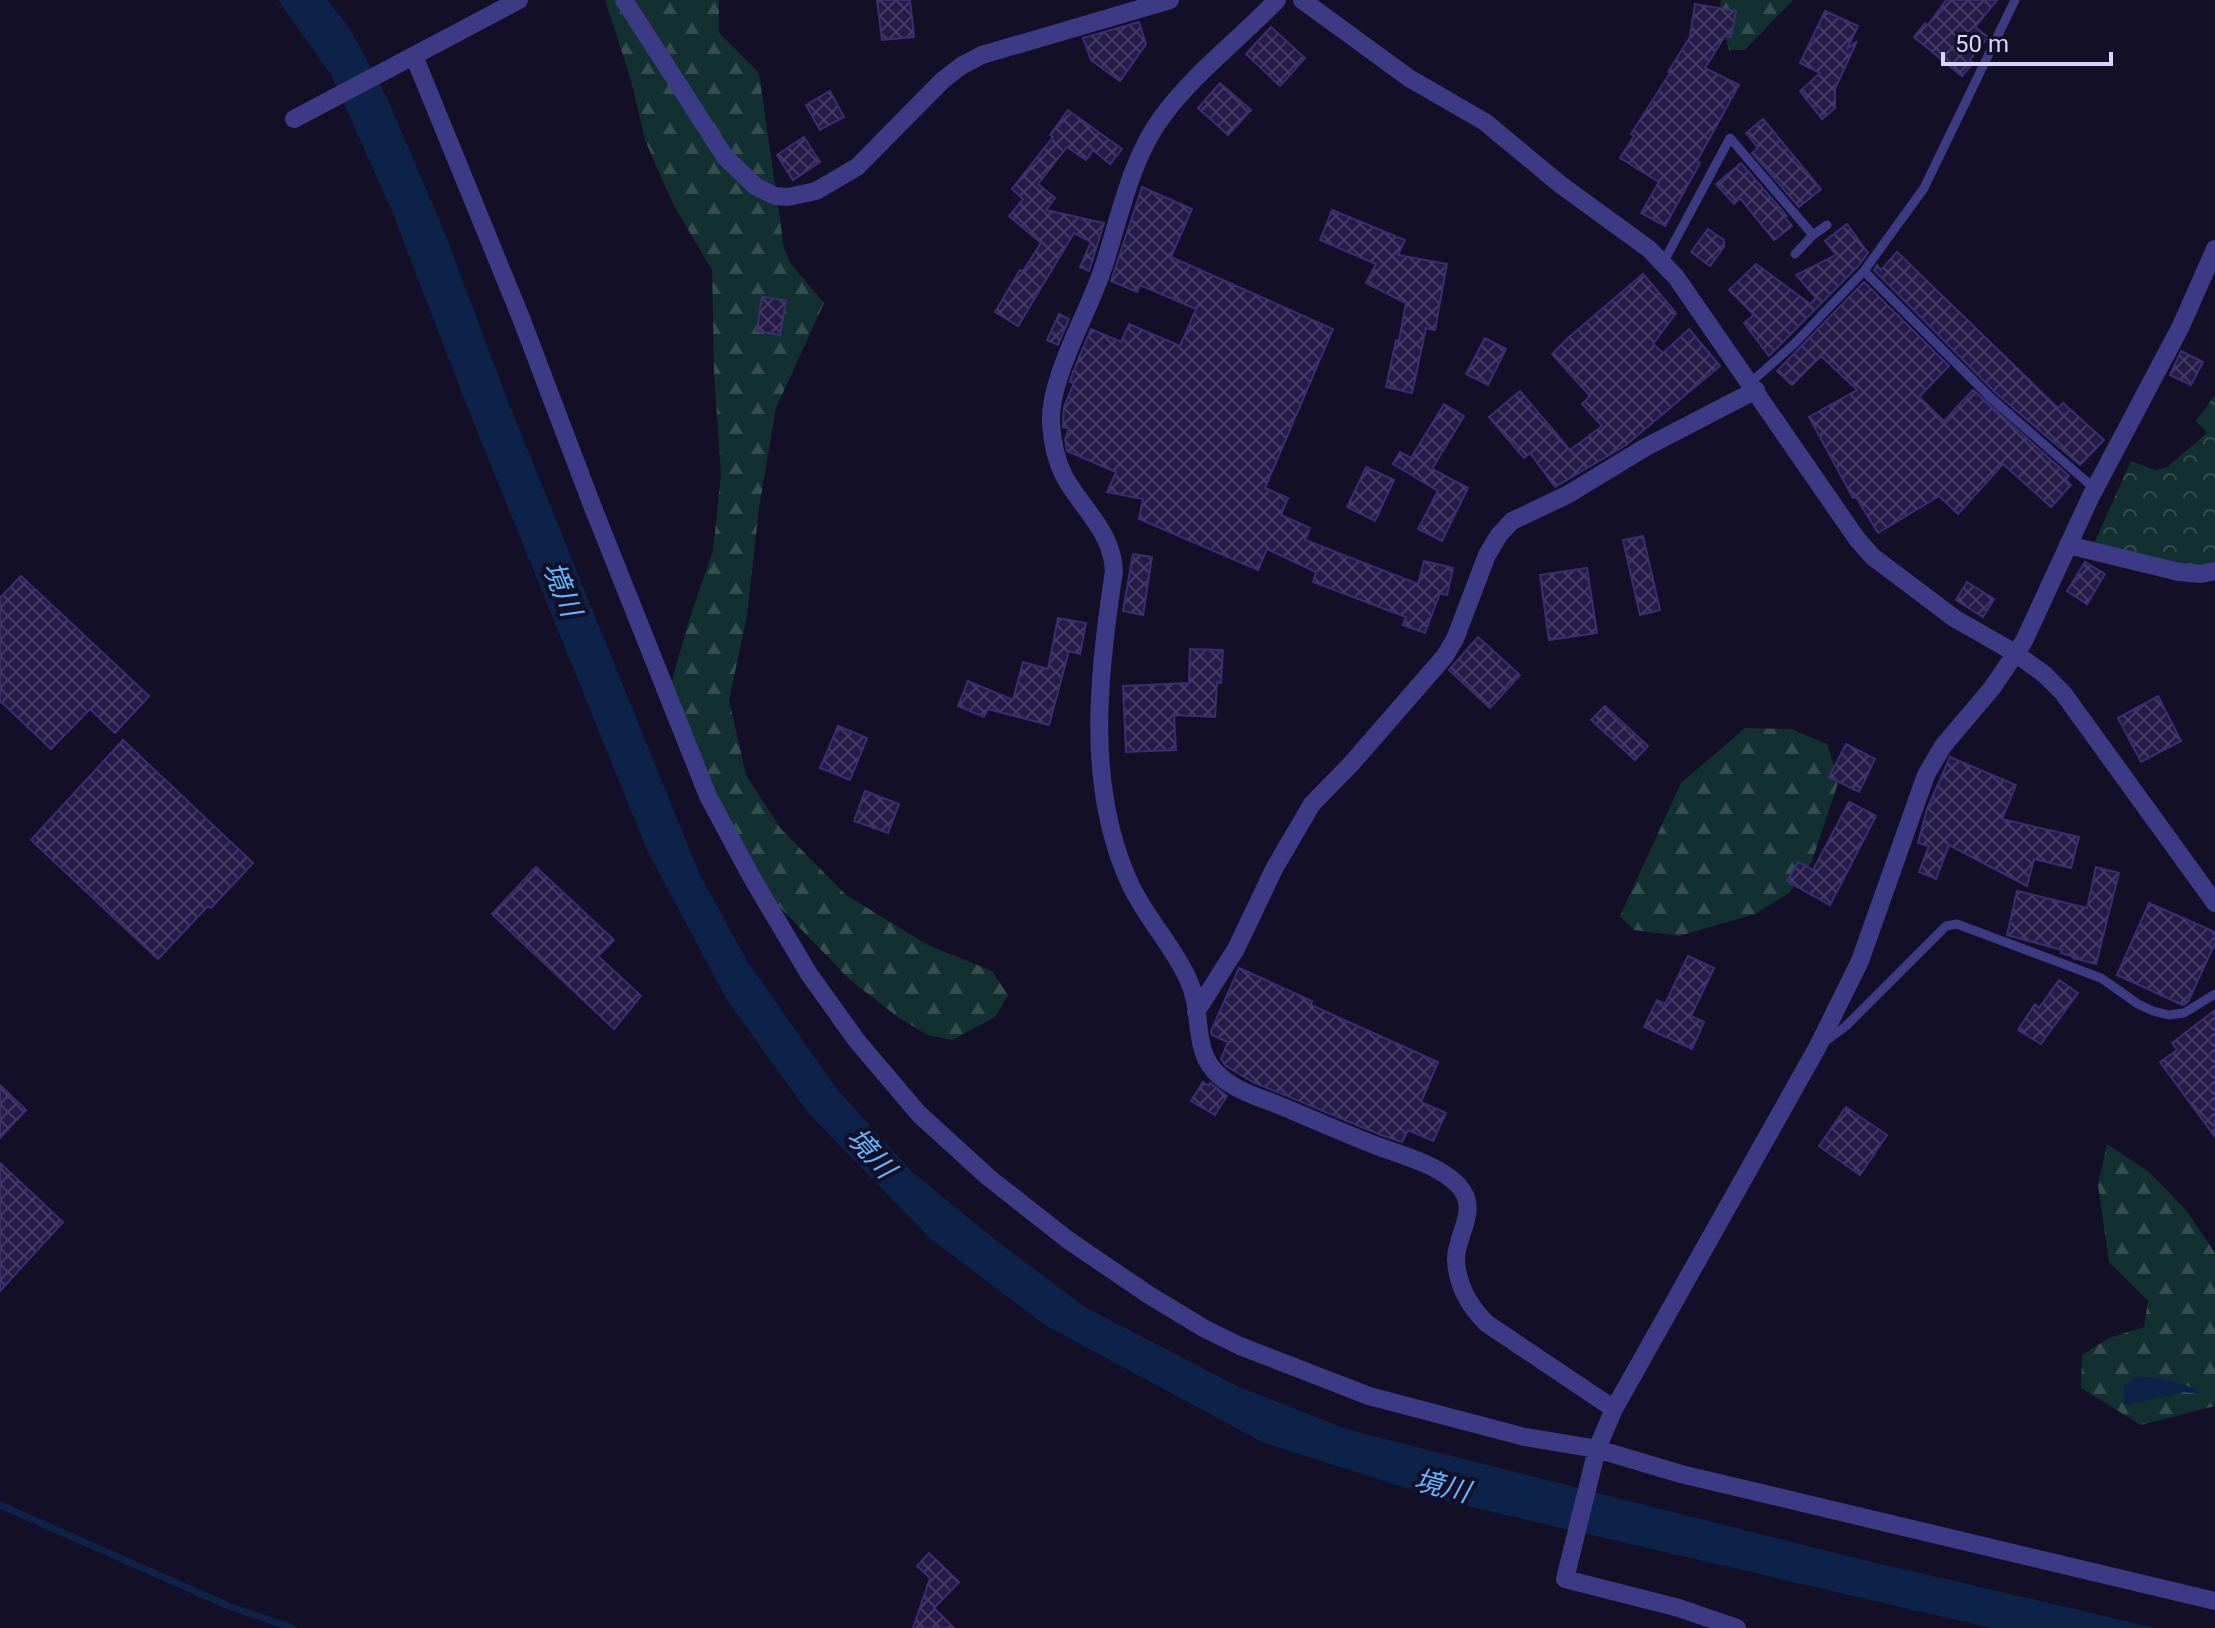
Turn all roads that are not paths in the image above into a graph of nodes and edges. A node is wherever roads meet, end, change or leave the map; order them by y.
1 (519, 0) edge
2 (624, 0) edge
3 (1170, 0) edge
4 (1277, 0) edge
5 (1302, 0) edge
6 (2015, 0) edge
7 (410, 57) junction
8 (302, 114) dead end
9 (1827, 225) dead end
10 (1813, 235) junction
11 (2215, 249) edge
12 (1795, 254) dead end
13 (1663, 263) junction
14 (1864, 271) junction
15 (1753, 386) junction
16 (2095, 489) junction
17 (2068, 545) junction
18 (2215, 571) edge
19 (2015, 653) junction
20 (2215, 903) edge
21 (2215, 994) edge
22 (1196, 1012) junction
23 (1817, 1048) junction
24 (1614, 1409) junction
25 (1595, 1454) junction
26 (2215, 1601) edge
27 (1737, 1628) edge

1 - 7 street
2 - 3 street
4 - 22 street
5 - 13 street
6 - 14 lane
7 - 8 street
7 - 25 street
9 - 10 lane
10 - 12 lane
10 - 13 lane
11 - 16 street
13 - 15 street
14 - 15 lane
14 - 16 lane
15 - 19 street
15 - 22 street
16 - 17 street
17 - 18 street
17 - 19 street
19 - 20 street
19 - 23 street
21 - 23 lane
22 - 24 street
23 - 24 street
24 - 25 street
25 - 26 street
25 - 27 street

